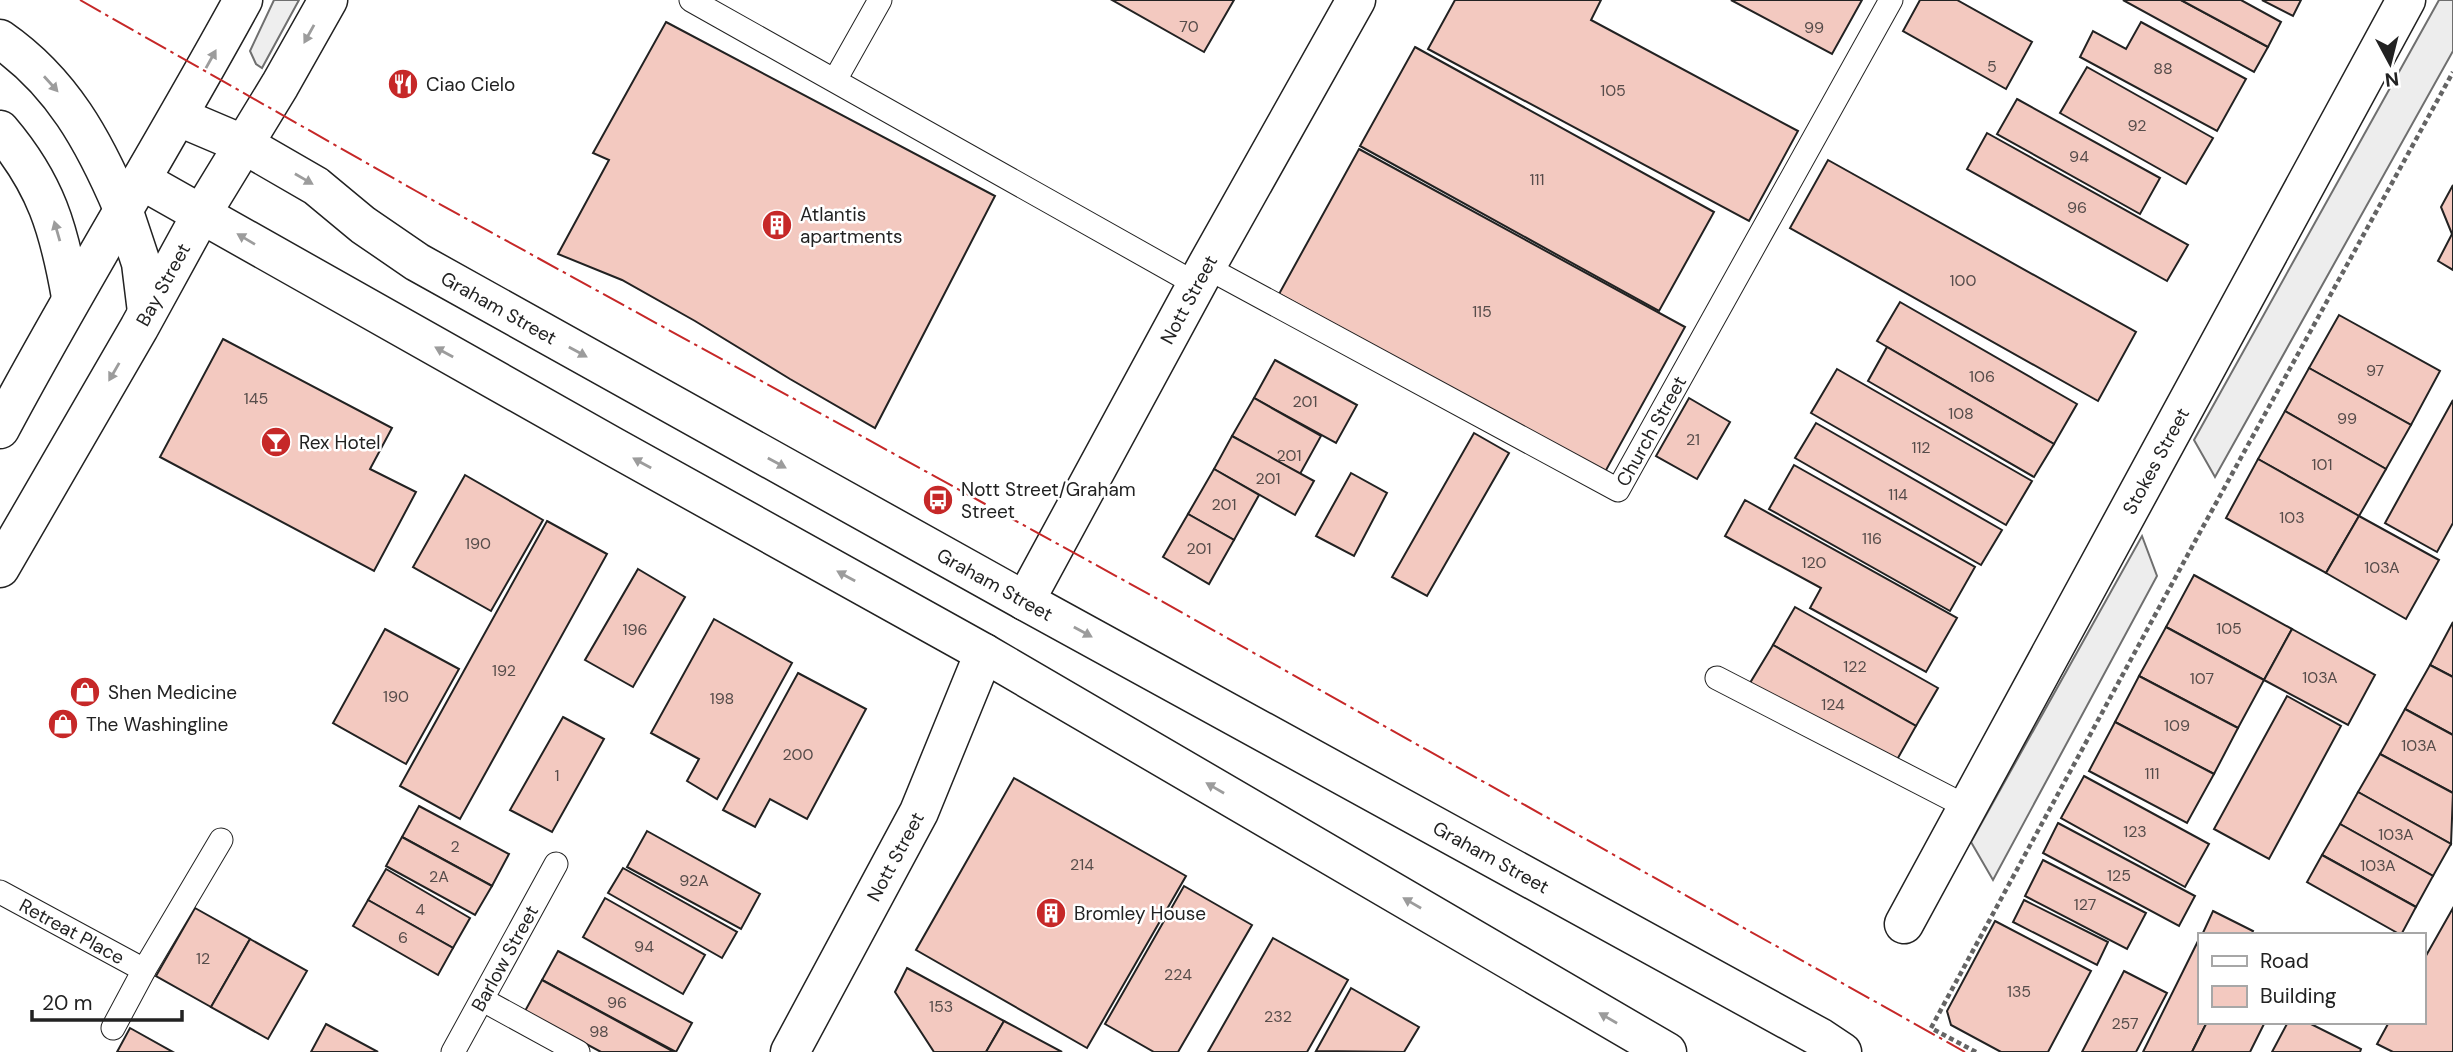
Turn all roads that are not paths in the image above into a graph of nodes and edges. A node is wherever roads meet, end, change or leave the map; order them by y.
1 (243, 0) edge
2 (328, 0) edge
3 (691, 0) edge
4 (880, 0) edge
5 (1356, 0) edge
6 (1891, 0) edge
7 (2406, 0) edge
8 (0, 39) edge
9 (835, 80) junction
10 (178, 117) junction
11 (0, 130) edge
12 (244, 145) junction
13 (132, 194) junction
14 (202, 213) junction
15 (1201, 276) junction
16 (71, 297) junction
17 (147, 312) junction
18 (0, 429) edge
19 (0, 568) edge
20 (1025, 600) junction
21 (984, 653) junction
22 (1717, 678) dead end
23 (1967, 807) junction
24 (221, 840) dead end
25 (556, 864) dead end
26 (0, 892) edge
27 (1904, 924) dead end
28 (144, 970) junction
29 (483, 1000) junction
30 (113, 1028) dead end
31 (1838, 1047) edge
32 (453, 1052) edge
33 (578, 1052) edge
34 (790, 1052) edge
35 (1667, 1052) edge

10 -> 1 main road
2 -> 12 main road, Bay Street
3 - 9 lane
4 - 9 lane
5 - 15 main road, Nott Street
6 - 15 lane, Church Street
7 - 23 main road, Stokes Street
8 -> 13 main road
9 - 15 lane
10 - 12 main road, Graham Street
10 - 13 main road
16 -> 11 main road
12 - 14 main road, Bay Street
12 -> 20 main road, Graham Street
13 - 14 main road
13 - 16 main road
13 - 17 main road
14 - 17 main road, Bay Street
21 -> 14 main road
15 - 20 main road, Nott Street
16 - 18 main road
17 -> 19 main road, Bay Street
20 -> 31 main road, Graham Street
21 - 34 main road, Nott Street
35 -> 21 main road
22 - 23 lane
23 - 27 main road, Stokes Street
24 - 28 lane, Retreat Place
25 - 29 lane, Barlow Street
26 - 28 lane, Retreat Place
28 - 30 lane, Retreat Place
29 - 32 lane, Barlow Street
29 - 33 lane

